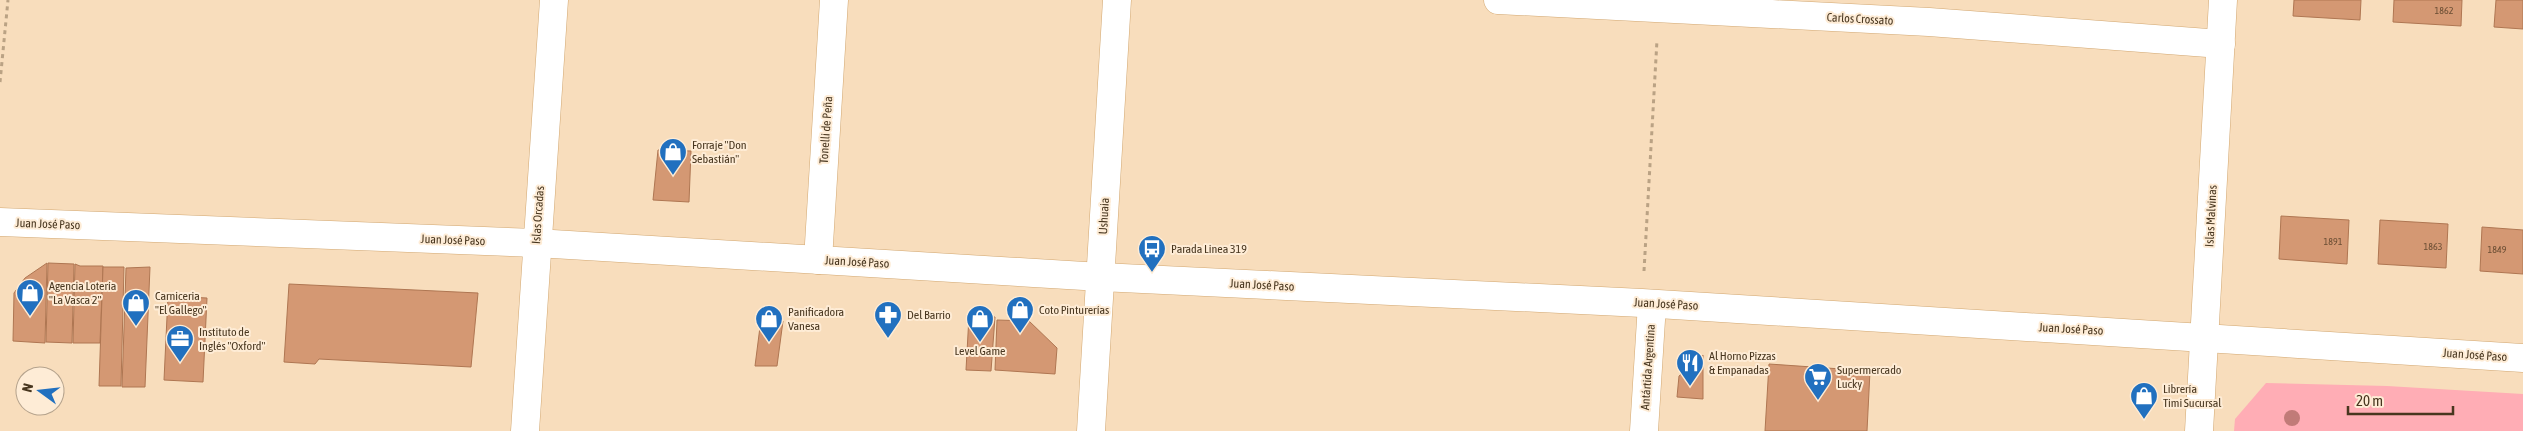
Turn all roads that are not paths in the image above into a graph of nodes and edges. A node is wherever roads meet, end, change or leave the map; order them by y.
1 (554, 0) edge
2 (834, 0) edge
3 (1117, 0) edge
4 (1498, 0) edge
5 (2223, 0) edge
6 (1929, 11) edge
7 (2221, 44) junction
8 (0, 222) edge
9 (536, 243) junction
10 (818, 260) junction
11 (1101, 277) junction
12 (1647, 303) junction
13 (2204, 337) junction
14 (2523, 358) edge
15 (525, 431) edge
16 (1091, 431) edge
17 (1644, 431) edge
18 (2198, 431) edge

1 - 9 main road, Islas Orcadas
2 - 10 main road, Tonelli de Peña
3 - 11 main road, Ushuaia
4 - 6 main road, Carlos Crossato
5 - 7 main road, Islas Malvinas
6 - 7 main road, Carlos Crossato
7 - 13 main road, Islas Malvinas
8 - 9 main road, Juan José Paso
9 - 10 main road, Juan José Paso
9 - 15 main road, Islas Orcadas
10 - 11 main road, Juan José Paso
11 - 12 main road, Juan José Paso
11 - 16 main road, Ushuaia
12 - 13 main road, Juan José Paso
12 - 17 main road, Antártida Argentina
13 - 14 main road, Juan José Paso
13 - 18 main road, Islas Malvinas

